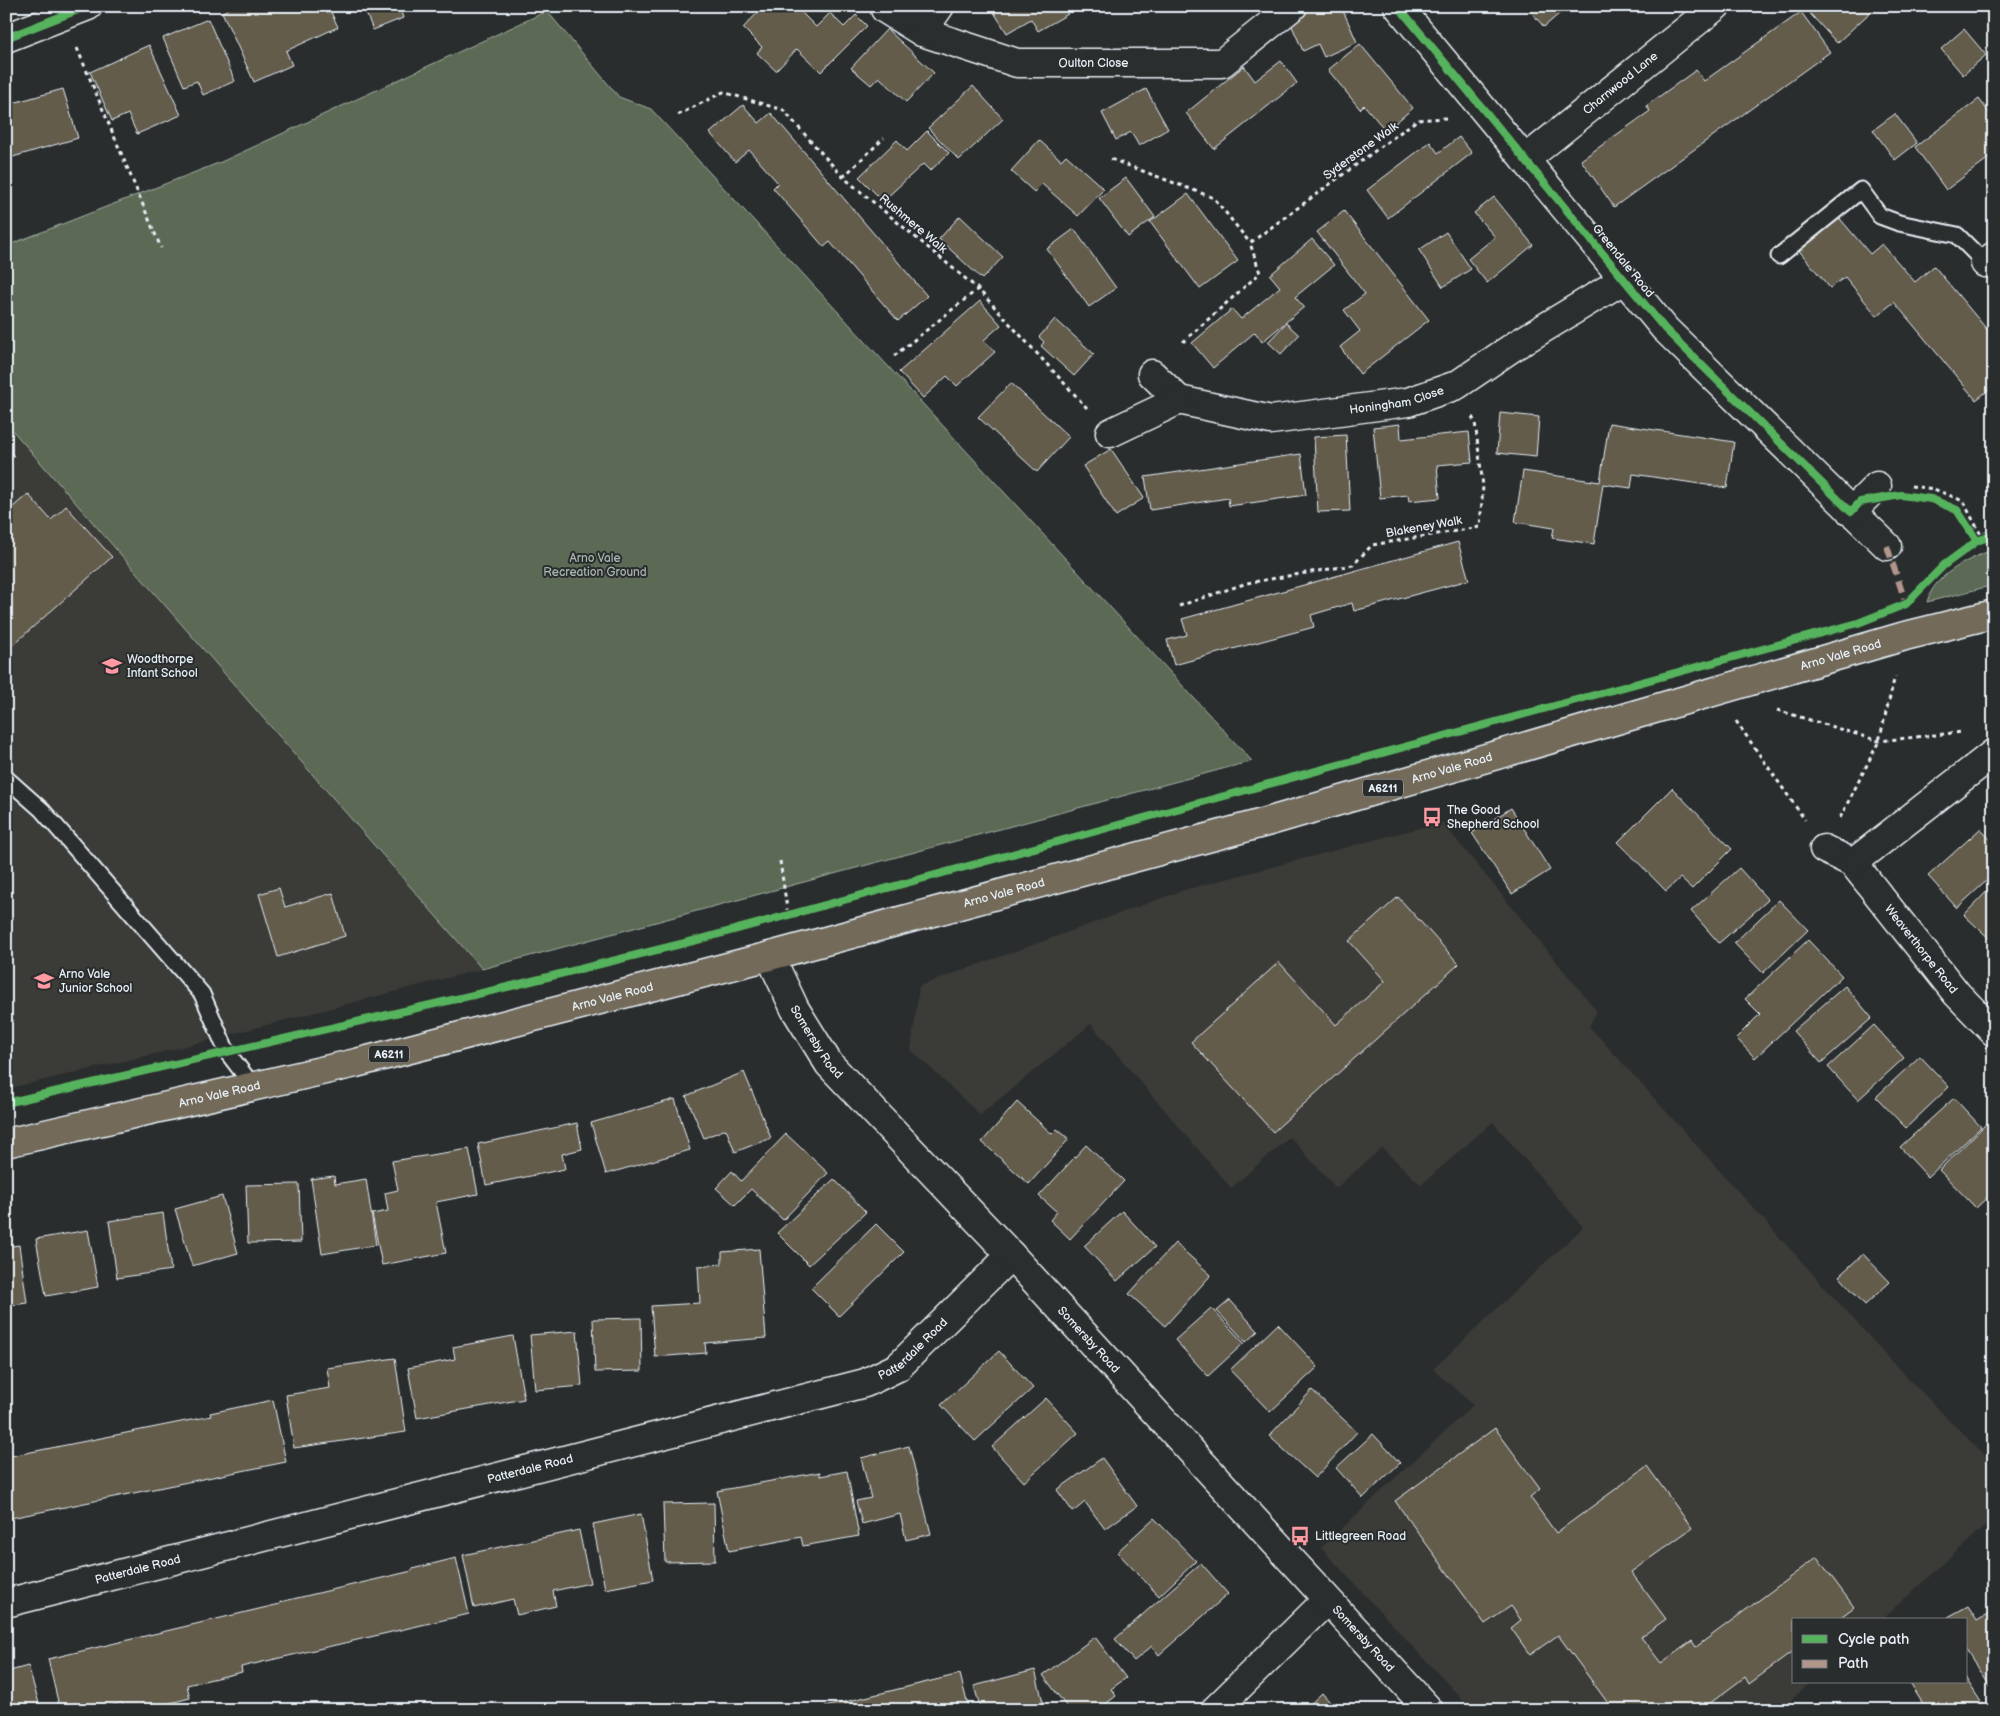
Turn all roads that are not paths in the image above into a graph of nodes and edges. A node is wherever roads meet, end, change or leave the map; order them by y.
1 (88, 6) edge
2 (940, 6) edge
3 (1293, 6) edge
4 (1398, 6) edge
5 (1716, 6) edge
6 (885, 9) dead end
7 (922, 32) junction
8 (6, 38) edge
9 (1526, 159) junction
10 (1779, 256) dead end
11 (1989, 260) edge
12 (1623, 280) junction
13 (1152, 374) dead end
14 (1179, 400) junction
15 (1110, 433) road end
16 (1888, 546) dead end
17 (1994, 614) edge
18 (1994, 753) edge
19 (6, 778) edge
20 (1824, 849) road end
21 (1853, 863) junction
22 (770, 956) junction
23 (1994, 1032) edge
24 (253, 1086) junction
25 (6, 1143) edge
26 (1012, 1255) junction
27 (1327, 1600) junction
28 (6, 1603) edge
29 (1215, 1710) edge
30 (1428, 1710) edge

1 - 8 street
2 - 7 street
3 - 7 street, Oulton Close
4 - 9 street, Greendale Road
5 - 9 street, Charnwood Lane
6 - 7 street, Oulton Close
9 - 12 street, Greendale Road
10 - 11 lane
12 - 14 street, Honingham Close
12 - 16 street, Greendale Road
13 - 14 street
14 - 15 street
17 - 22 main road, Arno Vale Road / A6211
18 - 21 street
19 - 24 lane
20 - 21 street, Weaverthorpe Road
21 - 23 street, Weaverthorpe Road
22 - 24 main road, Arno Vale Road / A6211
22 - 26 street, Somersby Road
24 - 25 main road, Arno Vale Road / A6211
26 - 27 street, Somersby Road
26 - 28 street, Patterdale Road
27 - 29 street
27 - 30 street, Somersby Road

